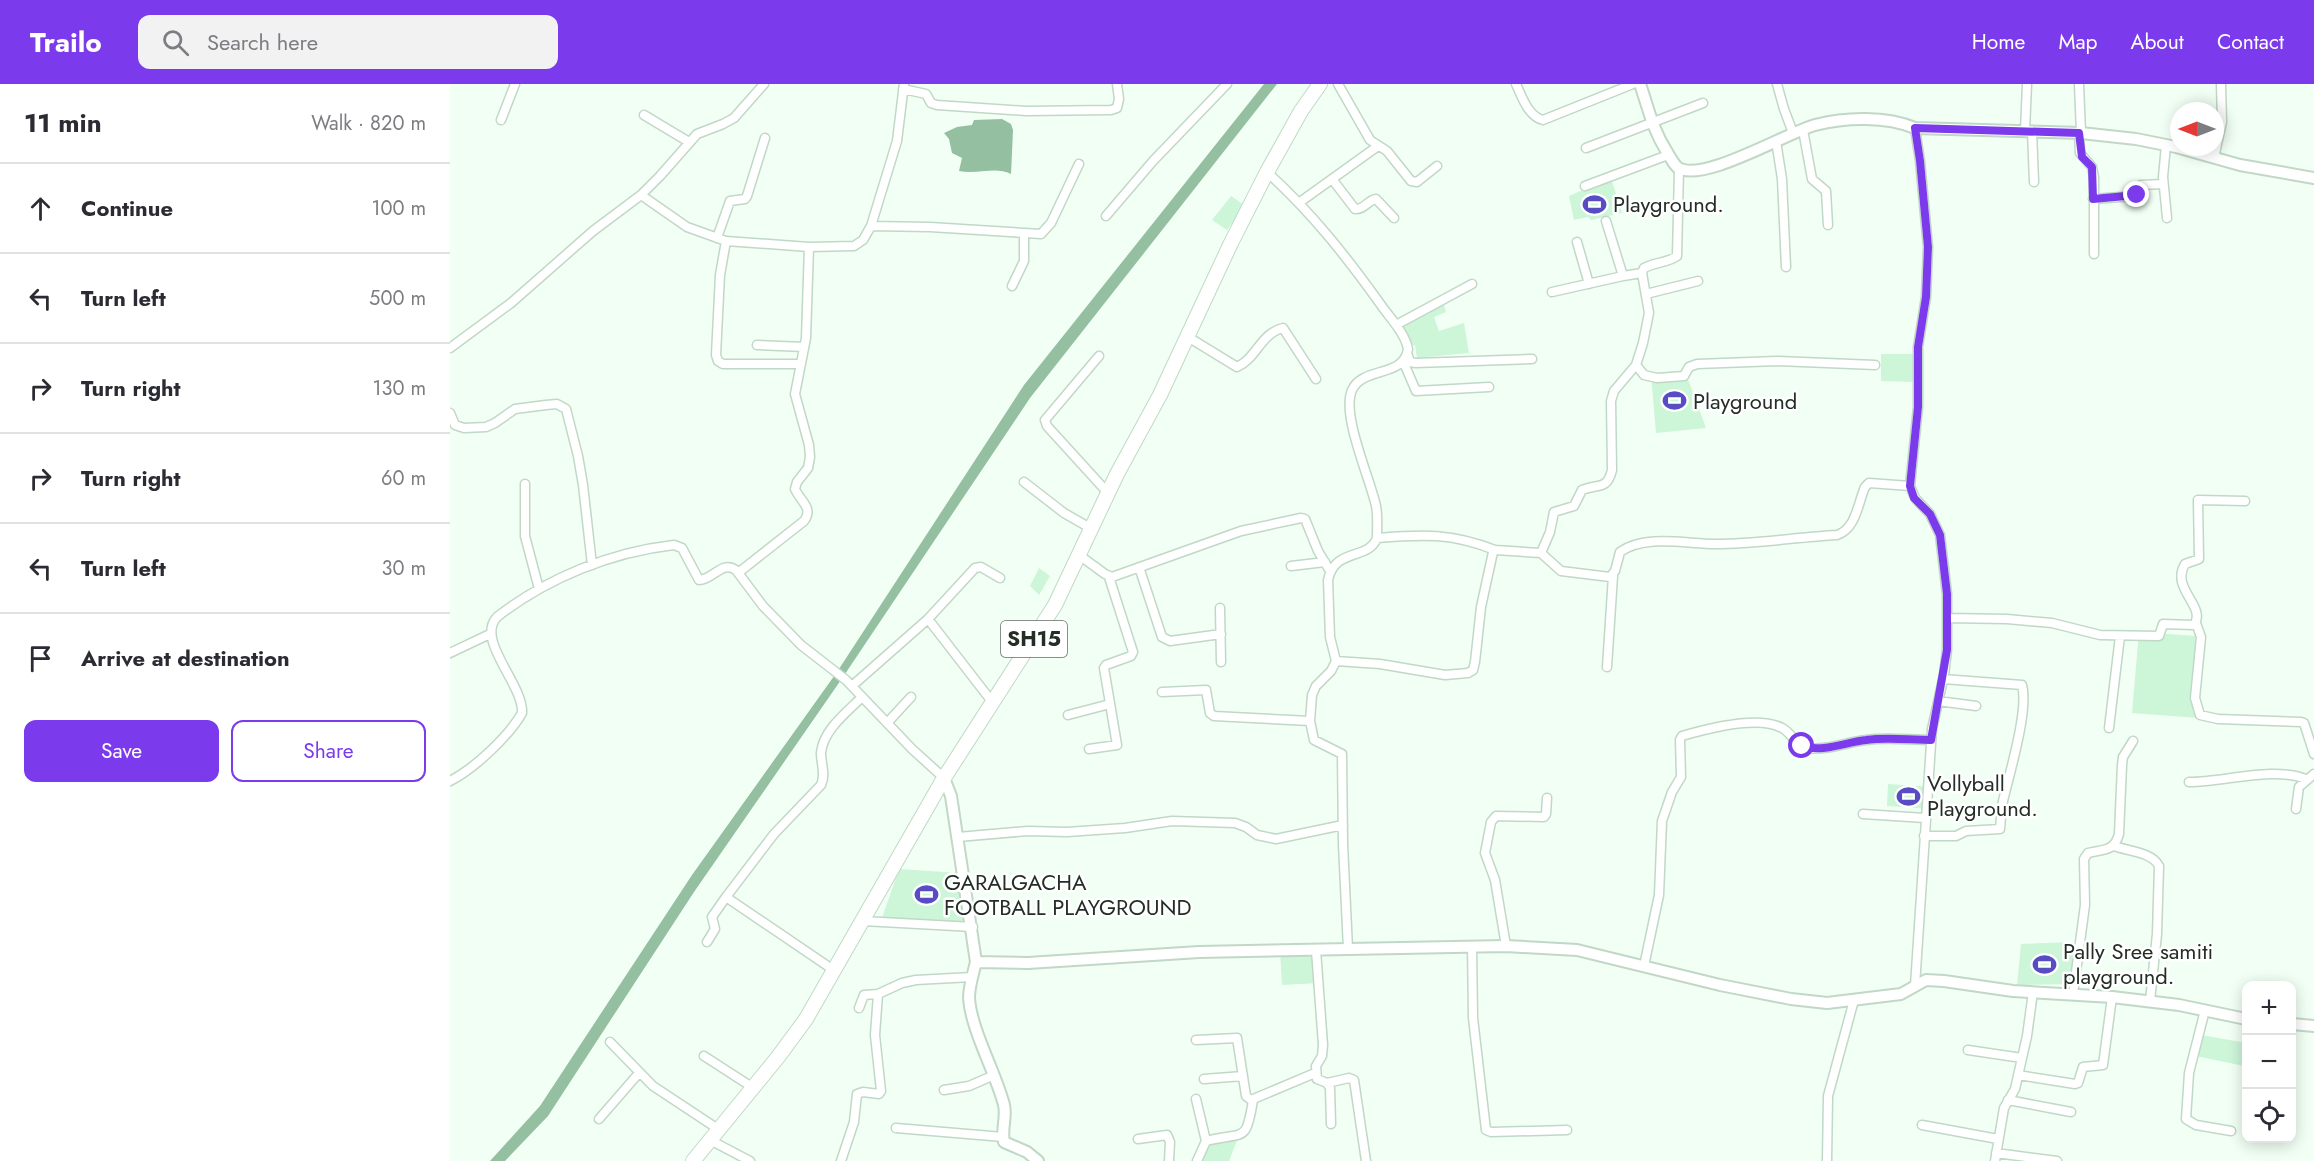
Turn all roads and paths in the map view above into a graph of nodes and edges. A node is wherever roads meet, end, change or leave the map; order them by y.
1 (515, 84) edge
2 (764, 84) edge
3 (1117, 84) edge
4 (1227, 84) edge
5 (1320, 84) edge
6 (1338, 84) edge
7 (1516, 84) edge
8 (1633, 84) edge
9 (1640, 84) edge
10 (1777, 84) edge
11 (2027, 84) edge
12 (2079, 84) edge
13 (2221, 84) edge
14 (904, 87) edge
15 (1703, 103) dead end
16 (644, 115) dead end
17 (501, 120) dead end
18 (1651, 122) junction
19 (1915, 128) junction
20 (2029, 131) junction
21 (1798, 132) junction
22 (2080, 133) junction
23 (765, 138) dead end
24 (1776, 141) junction
25 (689, 142) junction
26 (2166, 145) junction
27 (1378, 146) junction
28 (1587, 148) dead end
29 (1668, 155) junction
30 (2214, 158) junction
31 (1079, 164) dead end
32 (1437, 166) dead end
33 (1679, 169) junction
34 (1267, 172) junction
35 (2314, 178) edge
36 (1332, 179) junction
37 (2034, 182) dead end
38 (2163, 184) junction
39 (1585, 186) dead end
40 (641, 195) junction
41 (2093, 199) junction
42 (1300, 202) junction
43 (1106, 216) dead end
44 (1394, 218) dead end
45 (2167, 218) dead end
46 (1606, 221) dead end
47 (1828, 225) dead end
48 (870, 226) junction
49 (1024, 234) junction
50 (722, 239) junction
51 (1577, 242) dead end
52 (809, 247) junction
53 (2094, 254) dead end
54 (1786, 267) dead end
55 (1642, 273) junction
56 (1623, 276) junction
57 (1698, 281) dead end
58 (1472, 284) dead end
59 (1589, 284) junction
60 (1012, 286) dead end
61 (1551, 292) dead end
62 (1646, 294) junction
63 (1396, 326) junction
64 (1188, 337) junction
65 (757, 345) dead end
66 (450, 348) edge
67 (804, 348) junction
68 (1099, 356) dead end
69 (1405, 357) junction
70 (1532, 358) dead end
71 (801, 364) junction
72 (1636, 365) junction
73 (1875, 365) dead end
74 (1316, 379) dead end
75 (1489, 387) dead end
76 (450, 413) edge
77 (1024, 482) dead end
78 (525, 484) dead end
79 (1910, 486) junction
80 (1108, 493) junction
81 (2245, 501) dead end
82 (1092, 529) junction
83 (1377, 538) junction
84 (1496, 550) junction
85 (1541, 553) junction
86 (1079, 555) junction
87 (1325, 562) junction
88 (592, 566) junction
89 (1291, 566) dead end
90 (1139, 567) junction
91 (1330, 571) junction
92 (738, 573) junction
93 (1613, 576) junction
94 (1109, 577) junction
95 (1000, 578) dead end
96 (539, 589) junction
97 (1220, 608) dead end
98 (1947, 618) junction
99 (928, 619) junction
100 (2196, 623) junction
101 (490, 634) junction
102 (1221, 634) junction
103 (2120, 636) junction
104 (450, 653) edge
105 (1336, 661) junction
106 (1221, 662) dead end
107 (1607, 667) dead end
108 (1943, 679) junction
109 (849, 683) junction
110 (1162, 692) dead end
111 (862, 697) junction
112 (911, 697) dead end
113 (1938, 701) junction
114 (993, 703) junction
115 (1110, 704) junction
116 (1976, 706) dead end
117 (1068, 716) dead end
118 (1310, 721) junction
119 (887, 723) junction
120 (2109, 728) dead end
121 (1931, 740) junction
122 (2133, 741) dead end
123 (1089, 749) dead end
124 (2314, 754) edge
125 (2314, 774) edge
126 (944, 778) junction
127 (2306, 779) junction
128 (450, 781) edge
129 (2189, 782) dead end
130 (1546, 798) dead end
131 (2296, 809) dead end
132 (1863, 814) dead end
133 (1925, 818) junction
134 (1342, 825) junction
135 (1924, 836) junction
136 (958, 837) junction
137 (2114, 846) junction
138 (726, 897) junction
139 (863, 921) junction
140 (972, 927) junction
141 (706, 942) dead end
142 (1472, 946) junction
143 (1506, 946) junction
144 (1348, 949) junction
145 (1316, 950) junction
146 (976, 962) junction
147 (1644, 966) junction
148 (835, 971) junction
149 (972, 977) junction
150 (1915, 986) junction
151 (2033, 992) junction
152 (878, 994) junction
153 (2073, 994) junction
154 (2112, 997) junction
155 (1854, 1000) junction
156 (2150, 1001) junction
157 (859, 1008) dead end
158 (2205, 1010) junction
159 (2242, 1018) edge
160 (2296, 1024) edge
161 (2314, 1026) edge
162 (1196, 1040) dead end
163 (610, 1042) dead end
164 (1968, 1050) dead end
165 (704, 1056) dead end
166 (2022, 1058) junction
167 (1315, 1072) junction
168 (639, 1073) junction
169 (992, 1076) junction
170 (1243, 1076) junction
171 (2018, 1076) junction
172 (1204, 1079) dead end
173 (1327, 1083) junction
174 (752, 1088) junction
175 (944, 1090) dead end
176 (1196, 1098) dead end
177 (1253, 1100) junction
178 (2008, 1100) junction
179 (2071, 1112) dead end
180 (598, 1119) dead end
181 (1331, 1124) dead end
182 (1922, 1125) dead end
183 (896, 1128) dead end
184 (1567, 1130) dead end
185 (2231, 1131) dead end
186 (714, 1135) junction
187 (1003, 1137) junction
188 (1998, 1138) junction
189 (1138, 1139) dead end
190 (1206, 1141) junction
191 (1995, 1157) edge
192 (693, 1161) edge
193 (750, 1161) edge
194 (841, 1161) edge
195 (1038, 1161) edge
196 (1168, 1161) edge
197 (1197, 1161) edge
198 (1366, 1161) edge
199 (1827, 1161) edge
200 (2057, 1161) edge

1 - 17 street
2 - 25 street
3 - 14 street
4 - 43 street
5 - 34 main road, SH15
6 - 27 street
7 - 8 street
9 - 18 street
10 - 21 street
11 - 20 street
12 - 22 street
13 - 30 street
14 - 48 street
15 - 18 street
16 - 25 street
18 - 28 street
18 - 29 street
19 - 20 street
19 - 21 street
19 - 79 street
20 - 22 street
20 - 37 street
21 - 24 street
21 - 47 street
22 - 26 street
22 - 41 street
23 - 50 street
24 - 33 street
24 - 54 street
25 - 40 street
26 - 30 street
26 - 38 street
27 - 32 street
27 - 36 street
29 - 33 street
29 - 39 street
30 - 35 street
31 - 49 street
33 - 55 street
34 - 42 street
34 - 64 main road, SH15
36 - 42 street
36 - 44 street
38 - 41 street
38 - 45 street
40 - 50 street
40 - 66 street
41 - 53 street
42 - 63 street
46 - 56 street
48 - 49 street
48 - 52 street
49 - 60 street
50 - 52 street
50 - 71 street
51 - 59 street
52 - 67 street
55 - 56 street
55 - 62 street
56 - 59 street
57 - 62 street
58 - 63 street
59 - 61 street
62 - 72 street
63 - 69 street
64 - 74 street
64 - 80 main road, SH15
65 - 67 street
67 - 71 street
68 - 80 street
69 - 70 street
69 - 75 street
69 - 83 street
71 - 92 street
72 - 73 street
72 - 85 street
76 - 88 street
77 - 82 street
78 - 96 street
79 - 93 street
79 - 98 street
80 - 82 main road, SH15
81 - 100 street
82 - 86 main road, SH15
83 - 84 street
83 - 91 street
84 - 85 street
84 - 105 street
85 - 93 street
86 - 94 street
86 - 114 main road, SH15
87 - 89 street
87 - 90 street
87 - 91 street
88 - 92 street
88 - 96 street
90 - 94 street
90 - 102 street
91 - 105 street
92 - 109 street
93 - 107 street
94 - 115 street
95 - 99 street
96 - 101 street
97 - 102 street
98 - 103 street
98 - 108 street
99 - 109 street
99 - 114 street
100 - 103 street
100 - 124 street
101 - 104 street
101 - 128 street
102 - 106 street
103 - 120 street
105 - 118 street
108 - 113 street
108 - 135 street
109 - 111 street
110 - 118 street
111 - 119 street
111 - 138 street
112 - 119 street
113 - 116 street
113 - 121 street
114 - 126 main road, SH15
115 - 117 street
115 - 123 street
118 - 134 street
119 - 126 street
121 - 133 street
121 - 147 street
122 - 137 street
125 - 127 street
126 - 136 street
126 - 139 main road, SH15
127 - 129 street
127 - 131 street
130 - 143 street
132 - 133 street
133 - 135 street
134 - 136 street
134 - 144 street
135 - 150 street
136 - 140 street
137 - 153 street
137 - 156 street
138 - 141 street
138 - 148 street
139 - 140 street
139 - 148 main road, SH15
140 - 146 street
142 - 143 street
142 - 144 street
142 - 184 street
143 - 147 street
144 - 145 street
145 - 146 street
145 - 167 street
146 - 149 street
147 - 155 street
148 - 174 main road, SH15
149 - 152 street
149 - 169 street
150 - 151 street
150 - 155 street
151 - 153 street
151 - 166 street
152 - 157 street
152 - 194 street
153 - 154 street
154 - 156 street
154 - 171 street
155 - 199 street
156 - 158 street
158 - 159 street
158 - 185 street
160 - 161 street
162 - 170 street
163 - 168 street
164 - 166 street
165 - 174 street
166 - 171 street
167 - 173 street
167 - 177 street
168 - 180 street
168 - 186 street
169 - 175 street
169 - 187 street
170 - 172 street
170 - 177 street
171 - 178 street
173 - 181 street
173 - 198 street
174 - 186 main road, SH15
176 - 190 street
177 - 190 street
178 - 179 street
178 - 188 street
182 - 188 street
183 - 187 street
186 - 192 main road, SH15
186 - 193 street
187 - 195 street
188 - 191 street
189 - 196 street
190 - 197 street
191 - 200 street

